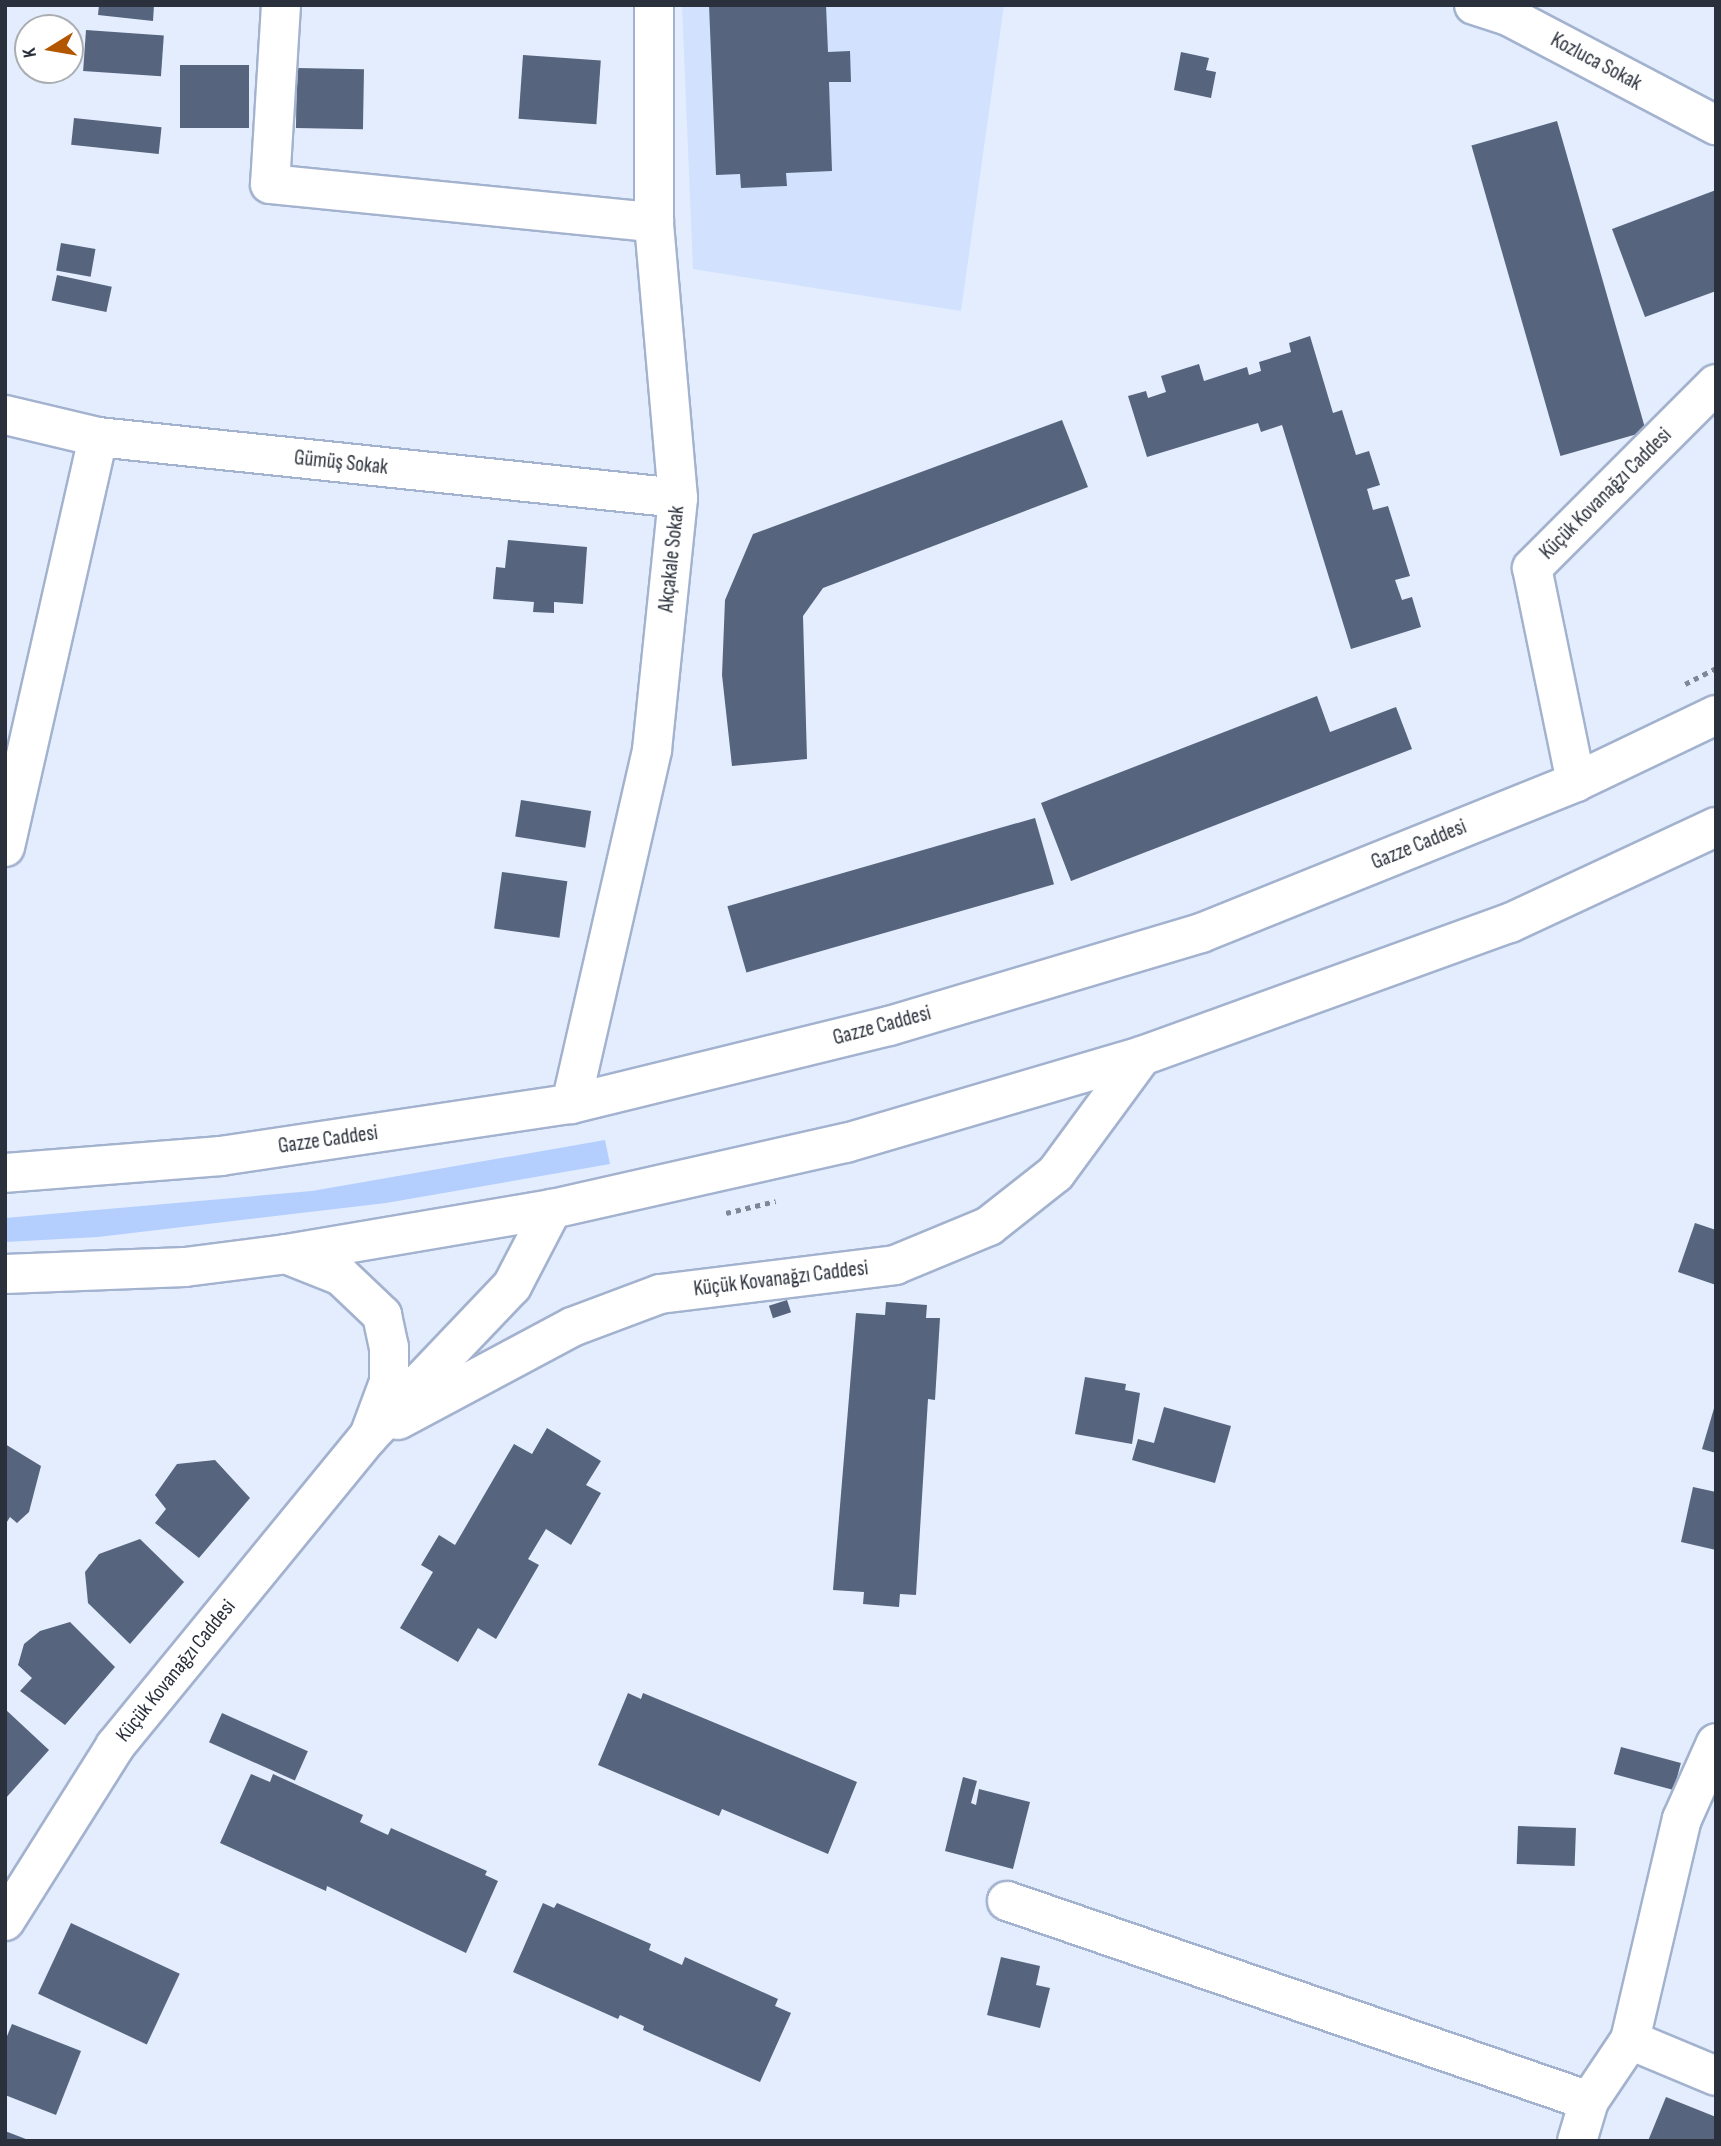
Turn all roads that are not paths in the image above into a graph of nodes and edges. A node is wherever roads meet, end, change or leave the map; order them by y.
1 (281, 5) edge
2 (654, 5) edge
3 (1474, 5) edge
4 (1716, 125) edge
5 (654, 222) junction
6 (1716, 384) edge
7 (5, 415) edge
8 (98, 437) junction
9 (678, 498) junction
10 (1716, 715) edge
11 (1576, 782) junction
12 (1716, 827) edge
13 (5, 847) edge
14 (1142, 1056) junction
15 (572, 1104) junction
16 (5, 1173) edge
17 (552, 1209) junction
18 (286, 1254) junction
19 (5, 1274) edge
20 (369, 1436) junction
21 (1716, 1743) edge
22 (1007, 1901) dead end
23 (5, 1921) edge
24 (1630, 2040) junction
25 (1716, 2076) edge
26 (1589, 2101) junction
27 (1577, 2141) edge

1 - 5 street
2 - 5 street, Akçakale Sokak
3 - 4 street, Kozluca Sokak
5 - 9 street, Akçakale Sokak
6 - 11 street, Küçük Kovanağzı Caddesi
7 - 8 street, Gümüş Sokak
8 - 9 street, Gümüş Sokak
8 - 13 street
9 - 15 street, Akçakale Sokak
10 - 11 street, Gazze Caddesi
11 - 15 street, Gazze Caddesi
12 - 14 street
14 - 17 street
14 - 20 street, Küçük Kovanağzı Caddesi
15 - 16 street, Gazze Caddesi
17 - 18 street
17 - 20 street, Küçük Kovanağzı Caddesi
18 - 19 street
18 - 20 street
20 - 23 street, Küçük Kovanağzı Caddesi
21 - 24 street
22 - 26 street
24 - 25 street
24 - 26 street
26 - 27 street

